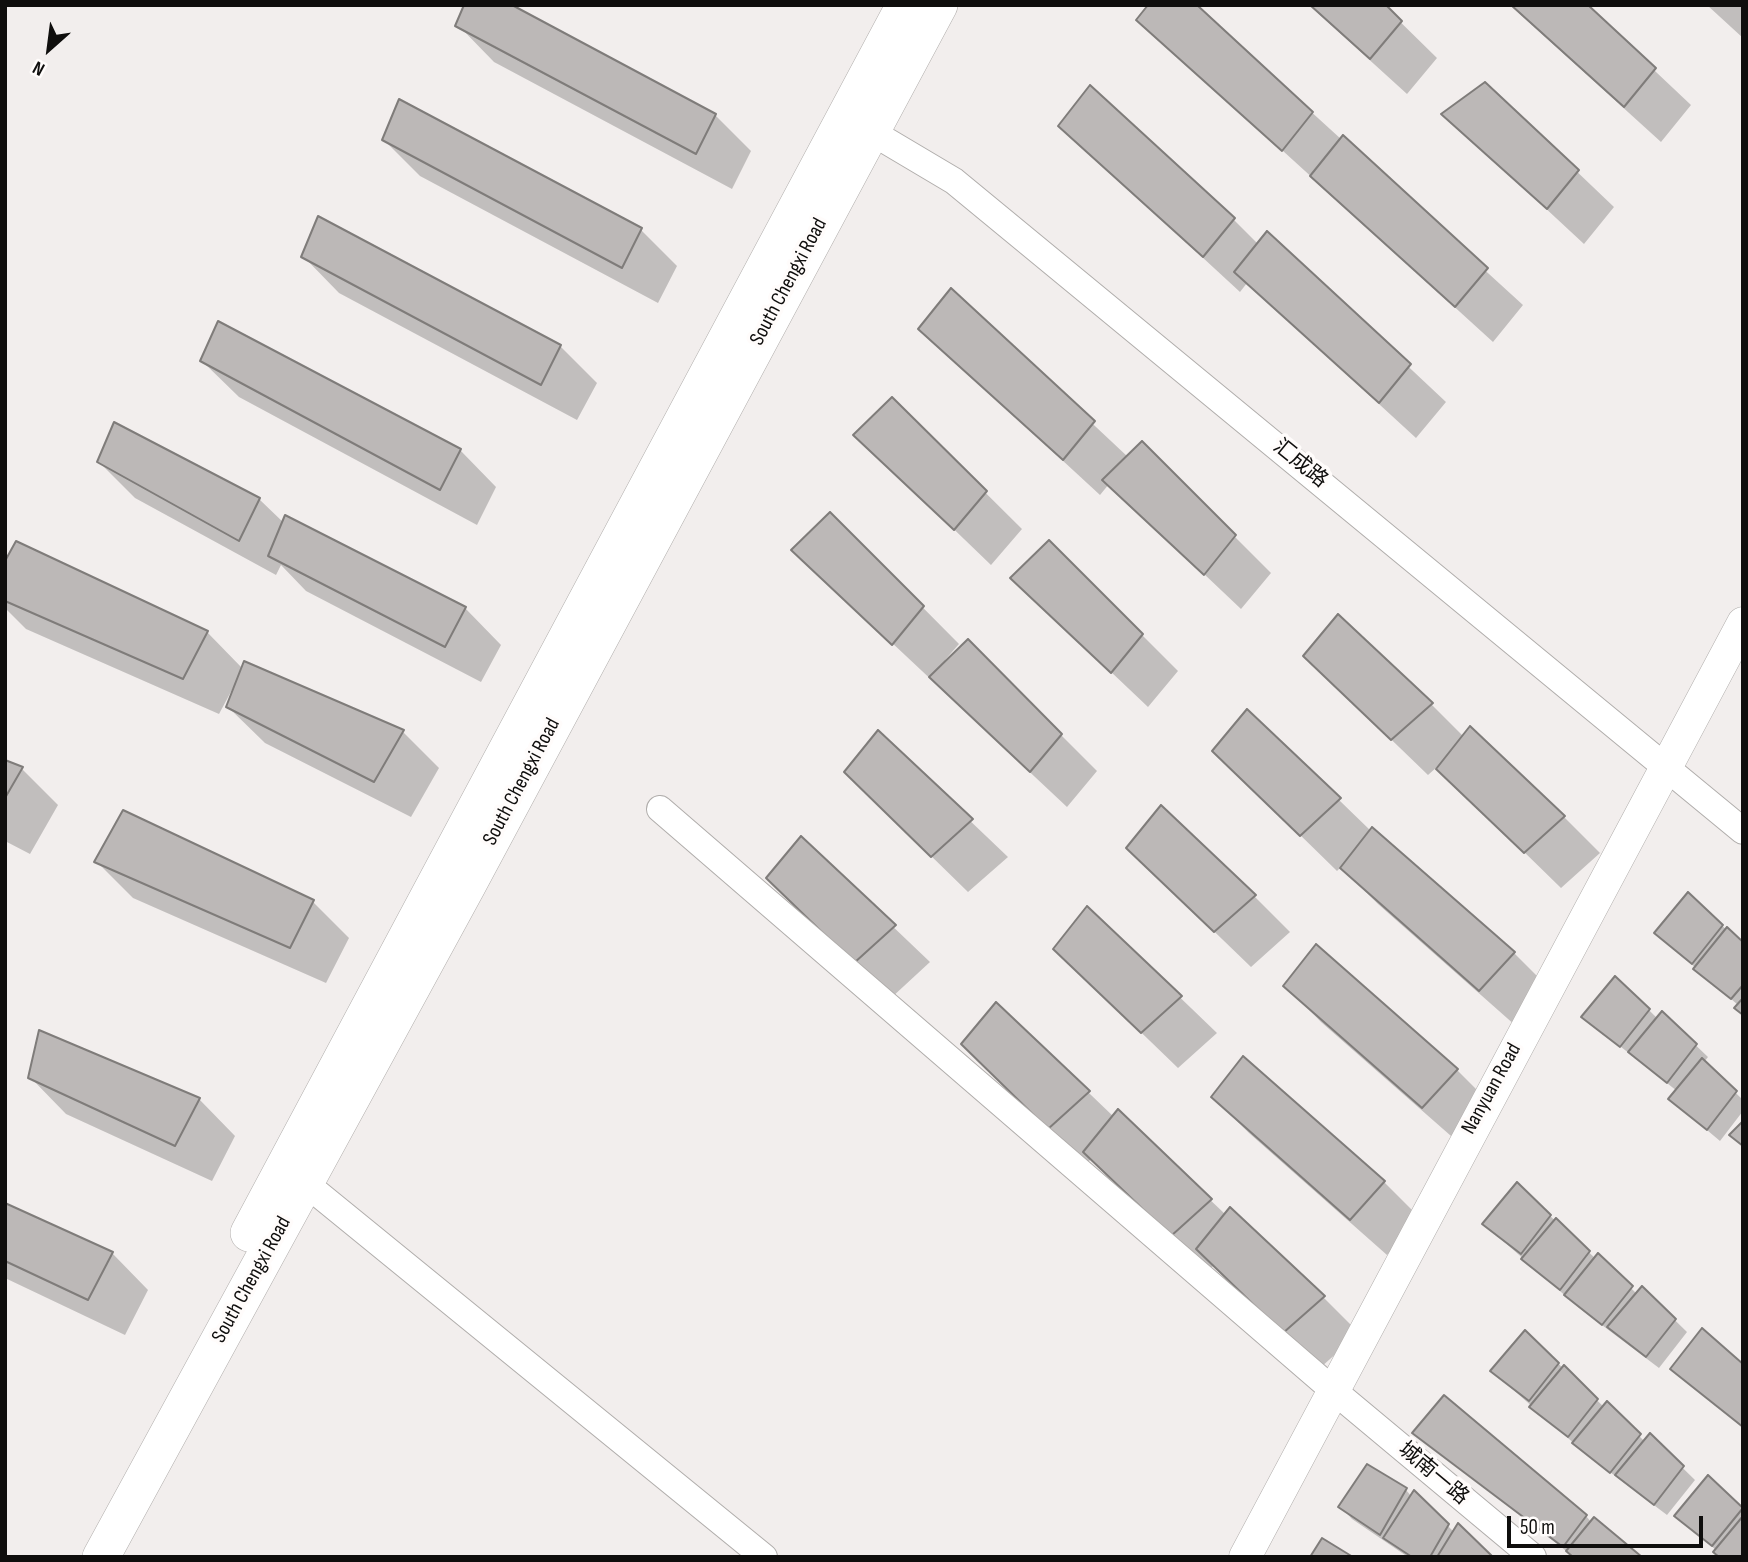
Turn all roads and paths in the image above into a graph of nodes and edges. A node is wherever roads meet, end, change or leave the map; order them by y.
1 (905, 5) edge
2 (939, 5) edge
3 (857, 123) junction
4 (1743, 623) edge
5 (1668, 766) junction
6 (660, 809) dead end
7 (1743, 831) edge
8 (305, 1183) junction
9 (1334, 1391) junction
10 (73, 1557) edge
11 (101, 1557) edge
12 (764, 1557) edge
13 (1245, 1557) edge
14 (1533, 1557) edge

1 - 3 main road, South Chengxi Road
2 - 3 main road, South Chengxi Road
3 - 5 street, 汇成路
3 - 8 main road, South Chengxi Road
3 - 10 main road, South Chengxi Road
4 - 5 street, Nanyuan Road
5 - 7 street, 汇成路
5 - 9 street, Nanyuan Road
6 - 9 street, 城南一路
8 - 11 main road, South Chengxi Road
8 - 12 street
9 - 13 street, Nanyuan Road
9 - 14 street, 城南一路

